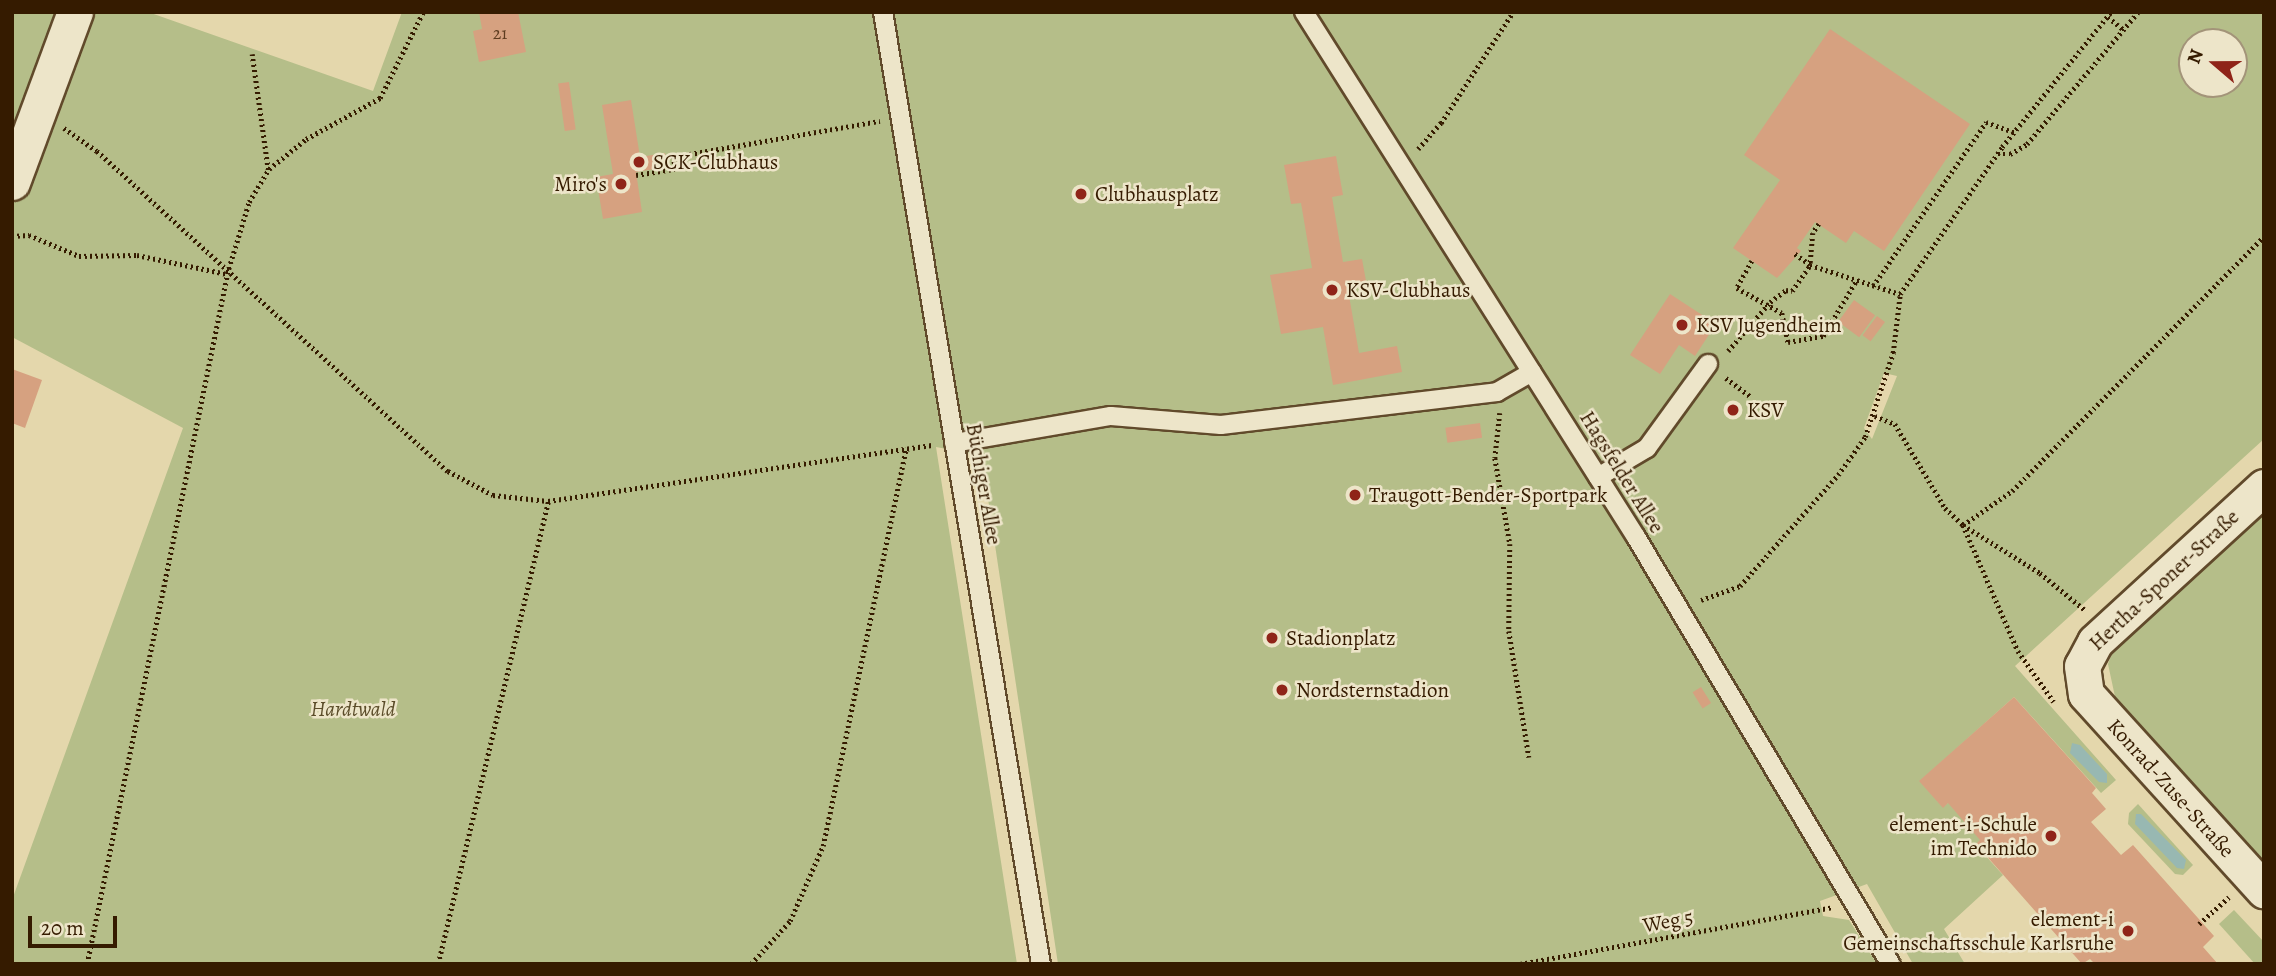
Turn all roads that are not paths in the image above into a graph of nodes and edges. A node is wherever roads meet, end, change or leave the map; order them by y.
1 (75, 12) edge
2 (883, 12) edge
3 (1304, 12) edge
4 (12, 182) edge
5 (1708, 364) road end
6 (1532, 372) junction
7 (954, 443) junction
8 (1598, 477) junction
9 (2264, 487) edge
10 (2082, 682) joint
11 (2264, 891) edge
12 (1041, 964) edge
13 (1891, 964) edge

1 - 4 street
2 - 7 lane, Büchiger Allee
3 - 6 lane, Hagsfelder Allee
5 - 8 lane
6 - 7 lane
6 - 8 lane, Hagsfelder Allee
7 - 12 lane, Büchiger Allee
8 - 13 lane, Hagsfelder Allee
9 - 10 street, Hertha-Sponer-Straße
10 - 11 street, Konrad-Zuse-Straße

